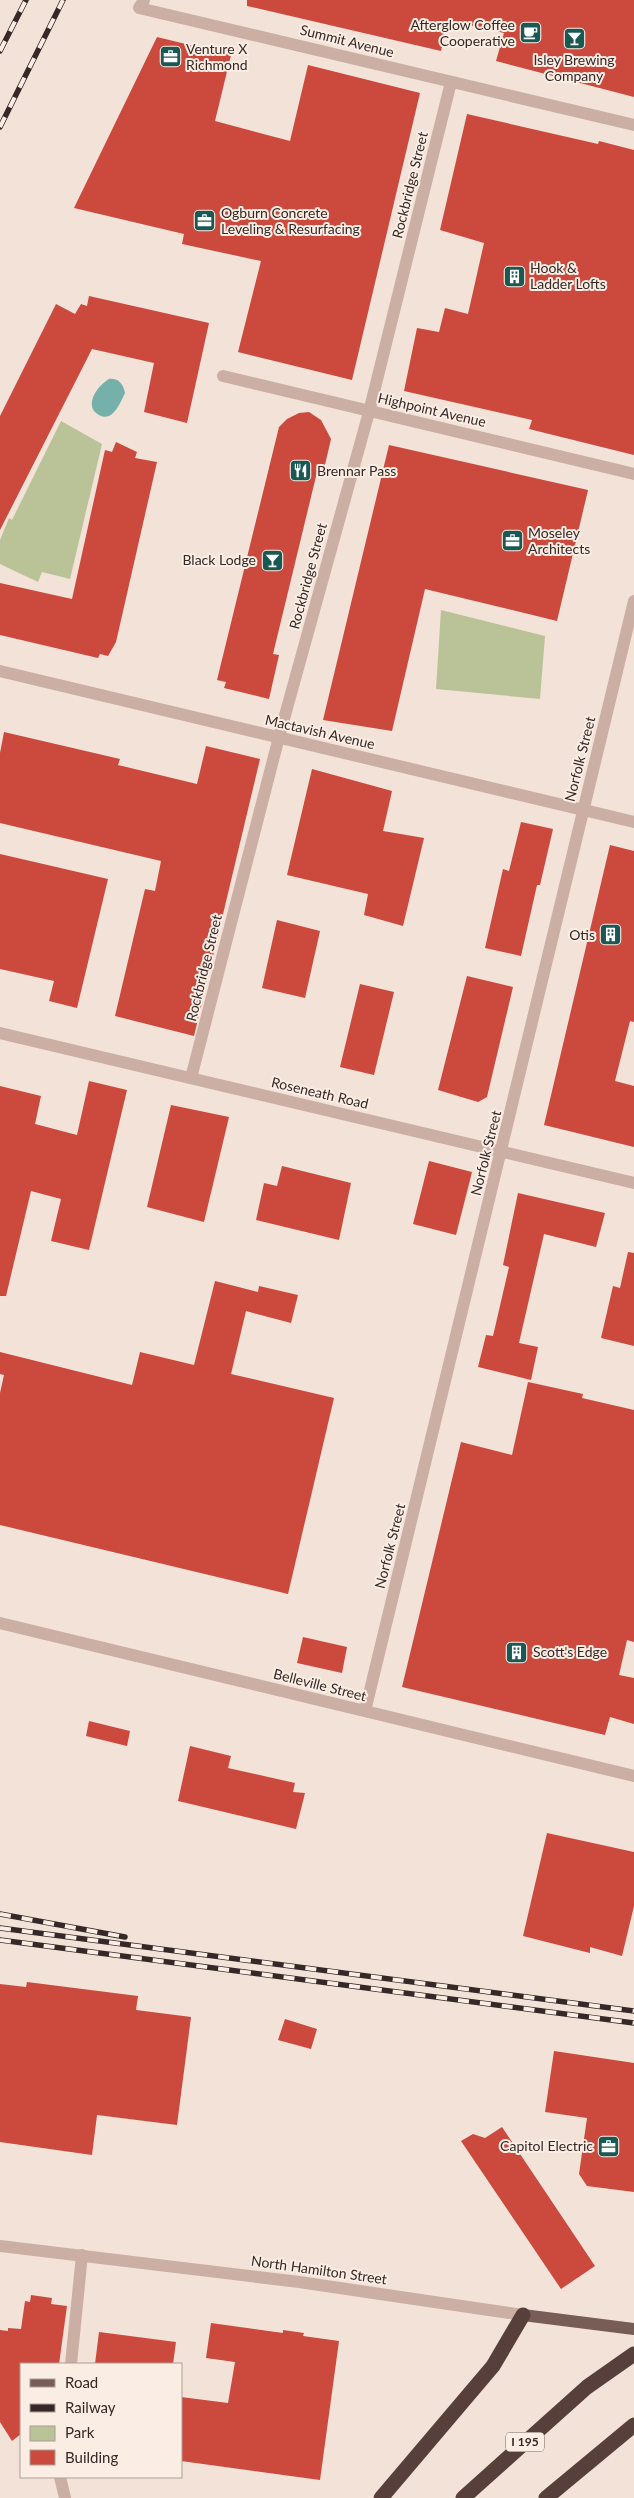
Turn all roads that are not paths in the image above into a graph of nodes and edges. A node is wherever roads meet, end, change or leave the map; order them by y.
1 (142, 4) edge
2 (451, 82) junction
3 (634, 125) edge
4 (223, 376) dead end
5 (370, 412) junction
6 (634, 474) edge
7 (634, 601) edge
8 (0, 671) edge
9 (279, 737) junction
10 (583, 810) junction
11 (634, 822) edge
12 (0, 1033) edge
13 (191, 1078) junction
14 (502, 1152) junction
15 (634, 1182) edge
16 (0, 1622) edge
17 (366, 1711) junction
18 (634, 1776) edge
19 (0, 2246) edge
20 (82, 2255) junction
21 (523, 2314) junction
22 (634, 2329) edge
23 (634, 2354) edge
24 (71, 2363) edge
25 (634, 2425) edge
26 (60, 2478) edge
27 (65, 2498) edge
28 (381, 2498) edge
29 (463, 2498) edge
30 (546, 2498) edge

1 - 2 street, Summit Avenue
2 - 3 street, Summit Avenue
2 - 5 street, Rockbridge Street
4 - 5 street, Highpoint Avenue
5 - 6 street, Highpoint Avenue
5 - 9 street, Rockbridge Street
7 - 10 street, Norfolk Street
8 - 9 street, Mactavish Avenue
9 - 10 street, Mactavish Avenue
9 - 13 street, Rockbridge Street
10 - 11 street, Mactavish Avenue
10 - 14 street, Norfolk Street
12 - 13 street, Roseneath Road
13 - 14 street, Roseneath Road
14 - 15 street, Roseneath Road
14 - 17 street, Norfolk Street
16 - 17 street, Belleville Street
17 - 18 street, Belleville Street
19 - 20 street, North Hamilton Street
20 - 21 street, North Hamilton Street
20 - 24 street
21 - 22 main road, North Hamilton Street
21 - 28 highway
23 - 29 highway, I 195
25 - 30 highway
26 - 27 street

